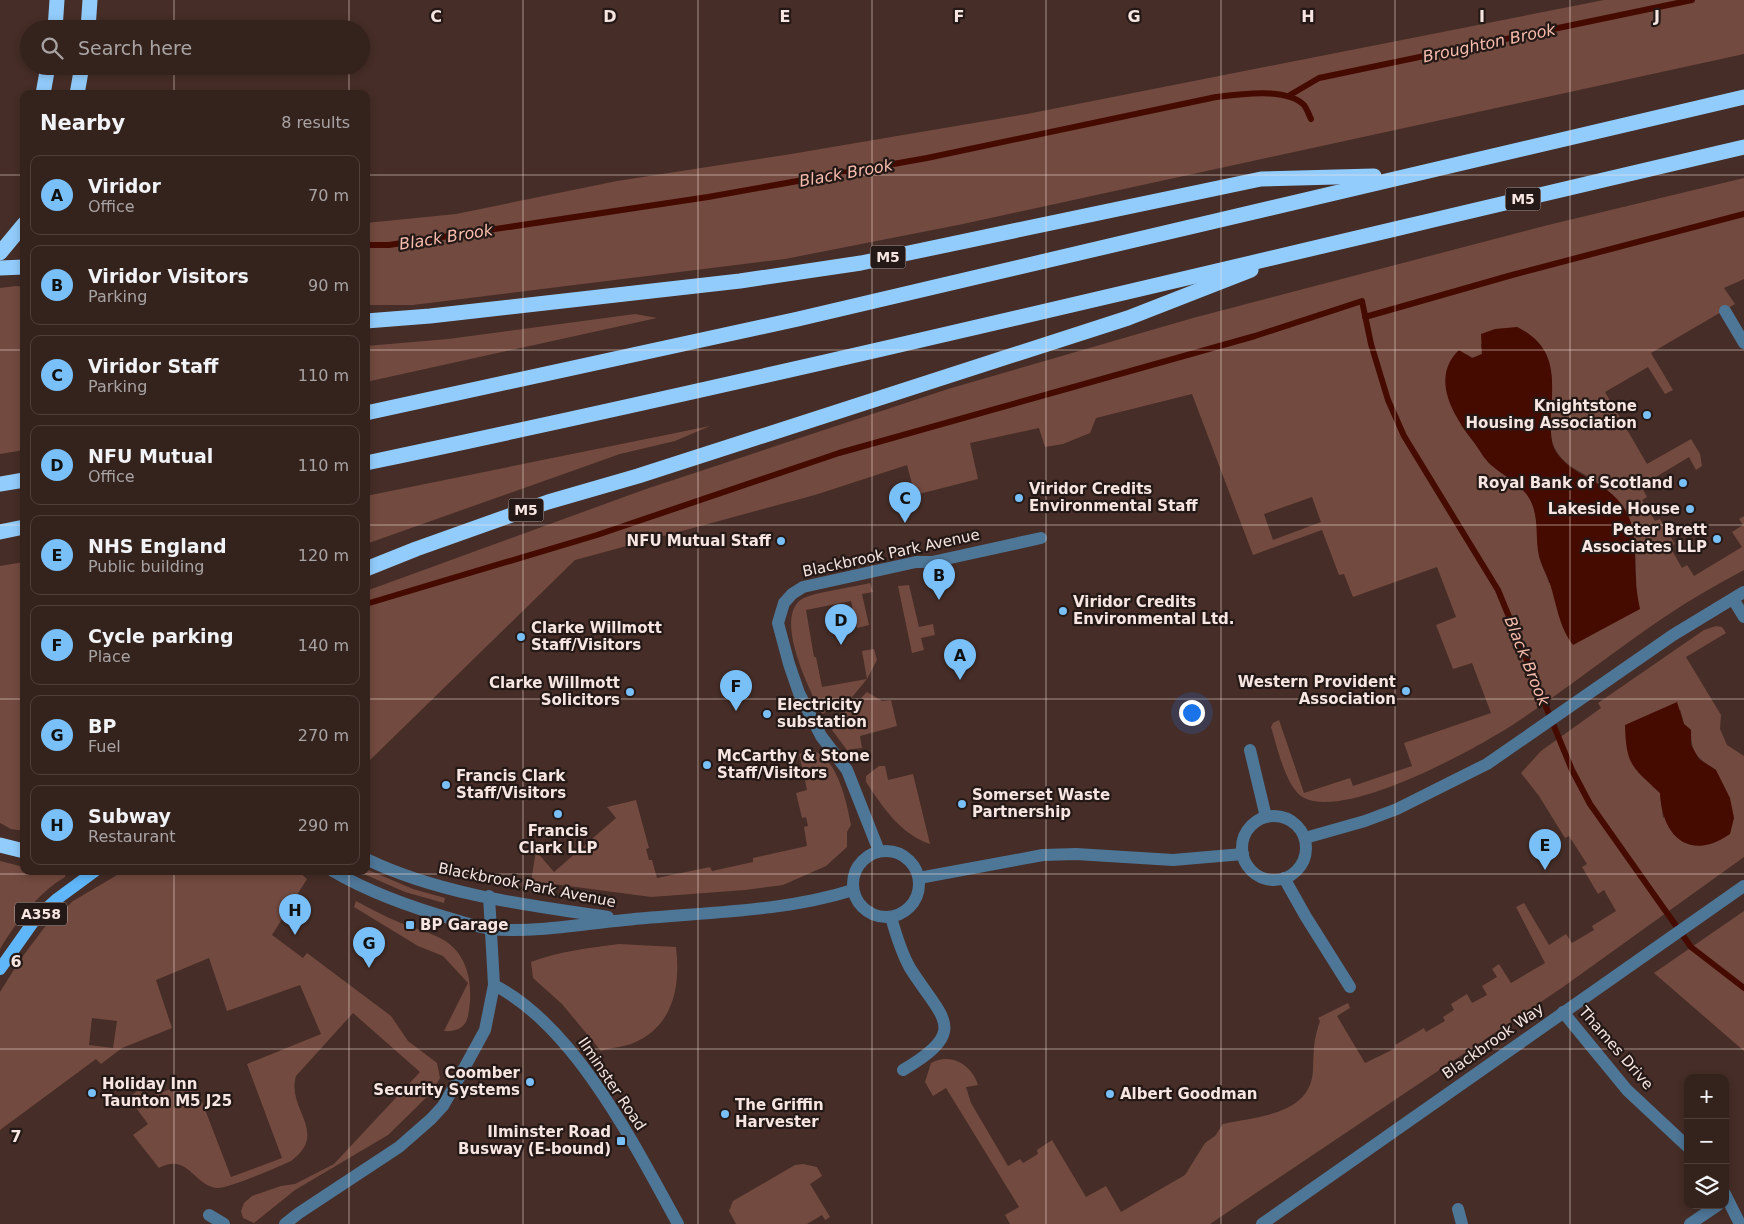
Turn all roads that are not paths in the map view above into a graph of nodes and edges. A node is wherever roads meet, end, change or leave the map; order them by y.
1 (57, 0) edge
2 (90, 0) edge
3 (55, 20) edge
4 (89, 20) edge
5 (46, 75) edge
6 (80, 75) edge
7 (44, 90) edge
8 (78, 90) edge
9 (1744, 97) edge
10 (1744, 147) edge
11 (1406, 176) junction
12 (20, 229) edge
13 (1301, 250) junction
14 (0, 254) edge
15 (20, 267) edge
16 (0, 268) edge
17 (1725, 311) dead end
18 (370, 321) edge
19 (1744, 343) edge
20 (370, 412) edge
21 (370, 462) edge
22 (20, 481) edge
23 (0, 484) edge
24 (20, 528) edge
25 (0, 532) edge
26 (1041, 538) dead end
27 (370, 567) edge
28 (1738, 595) edge
29 (1744, 617) edge
30 (1250, 750) dead end
31 (1266, 817) junction
32 (1305, 838) junction
33 (0, 845) edge
34 (20, 850) edge
35 (880, 851) junction
36 (1243, 854) junction
37 (370, 861) edge
38 (90, 875) edge
39 (340, 875) edge
40 (919, 878) junction
41 (1284, 878) junction
42 (1744, 886) edge
43 (853, 890) junction
44 (489, 896) junction
45 (891, 917) junction
46 (625, 920) junction
47 (491, 929) junction
48 (0, 969) edge
49 (494, 985) junction
50 (1350, 988) dead end
51 (1563, 1012) junction
52 (903, 1070) dead end
53 (1684, 1143) edge
54 (1729, 1207) edge
55 (1458, 1209) dead end
56 (1710, 1209) edge
57 (209, 1215) dead end
58 (224, 1224) edge
59 (285, 1224) edge
60 (678, 1224) edge
61 (1262, 1224) edge
62 (1462, 1224) edge
63 (1690, 1224) edge
64 (1740, 1224) edge

1 - 3 highway
2 - 4 highway
5 - 7 highway
6 - 8 highway
9 - 11 highway, M5
10 - 13 highway, M5
11 - 18 highway, M5
11 - 20 highway, M5
12 - 14 highway
13 - 21 highway, M5
13 - 27 highway, M5
15 - 16 highway
17 - 19 street
22 - 23 highway
24 - 25 highway
26 - 35 street, Blackbrook Park Avenue
28 - 29 street
28 - 32 street
30 - 31 street
31 - 32 street
31 - 36 street
32 - 41 street
33 - 34 highway
35 - 40 street
35 - 43 street
36 - 40 street
36 - 41 street
37 - 44 street, Blackbrook Park Avenue
38 - 48 main road, A358
39 - 47 street, Blackbrook Park Avenue
40 - 45 street
41 - 50 street
42 - 51 street, Blackbrook Way
43 - 45 street
43 - 46 street, Blackbrook Park Avenue
44 - 46 street, Blackbrook Park Avenue
44 - 47 street
45 - 52 street
46 - 47 street, Blackbrook Park Avenue
47 - 49 street
49 - 59 street
49 - 60 street, Ilminster Road
51 - 53 street, Thames Drive
51 - 61 street, Blackbrook Way
54 - 64 street
55 - 62 street
56 - 63 street
57 - 58 street

